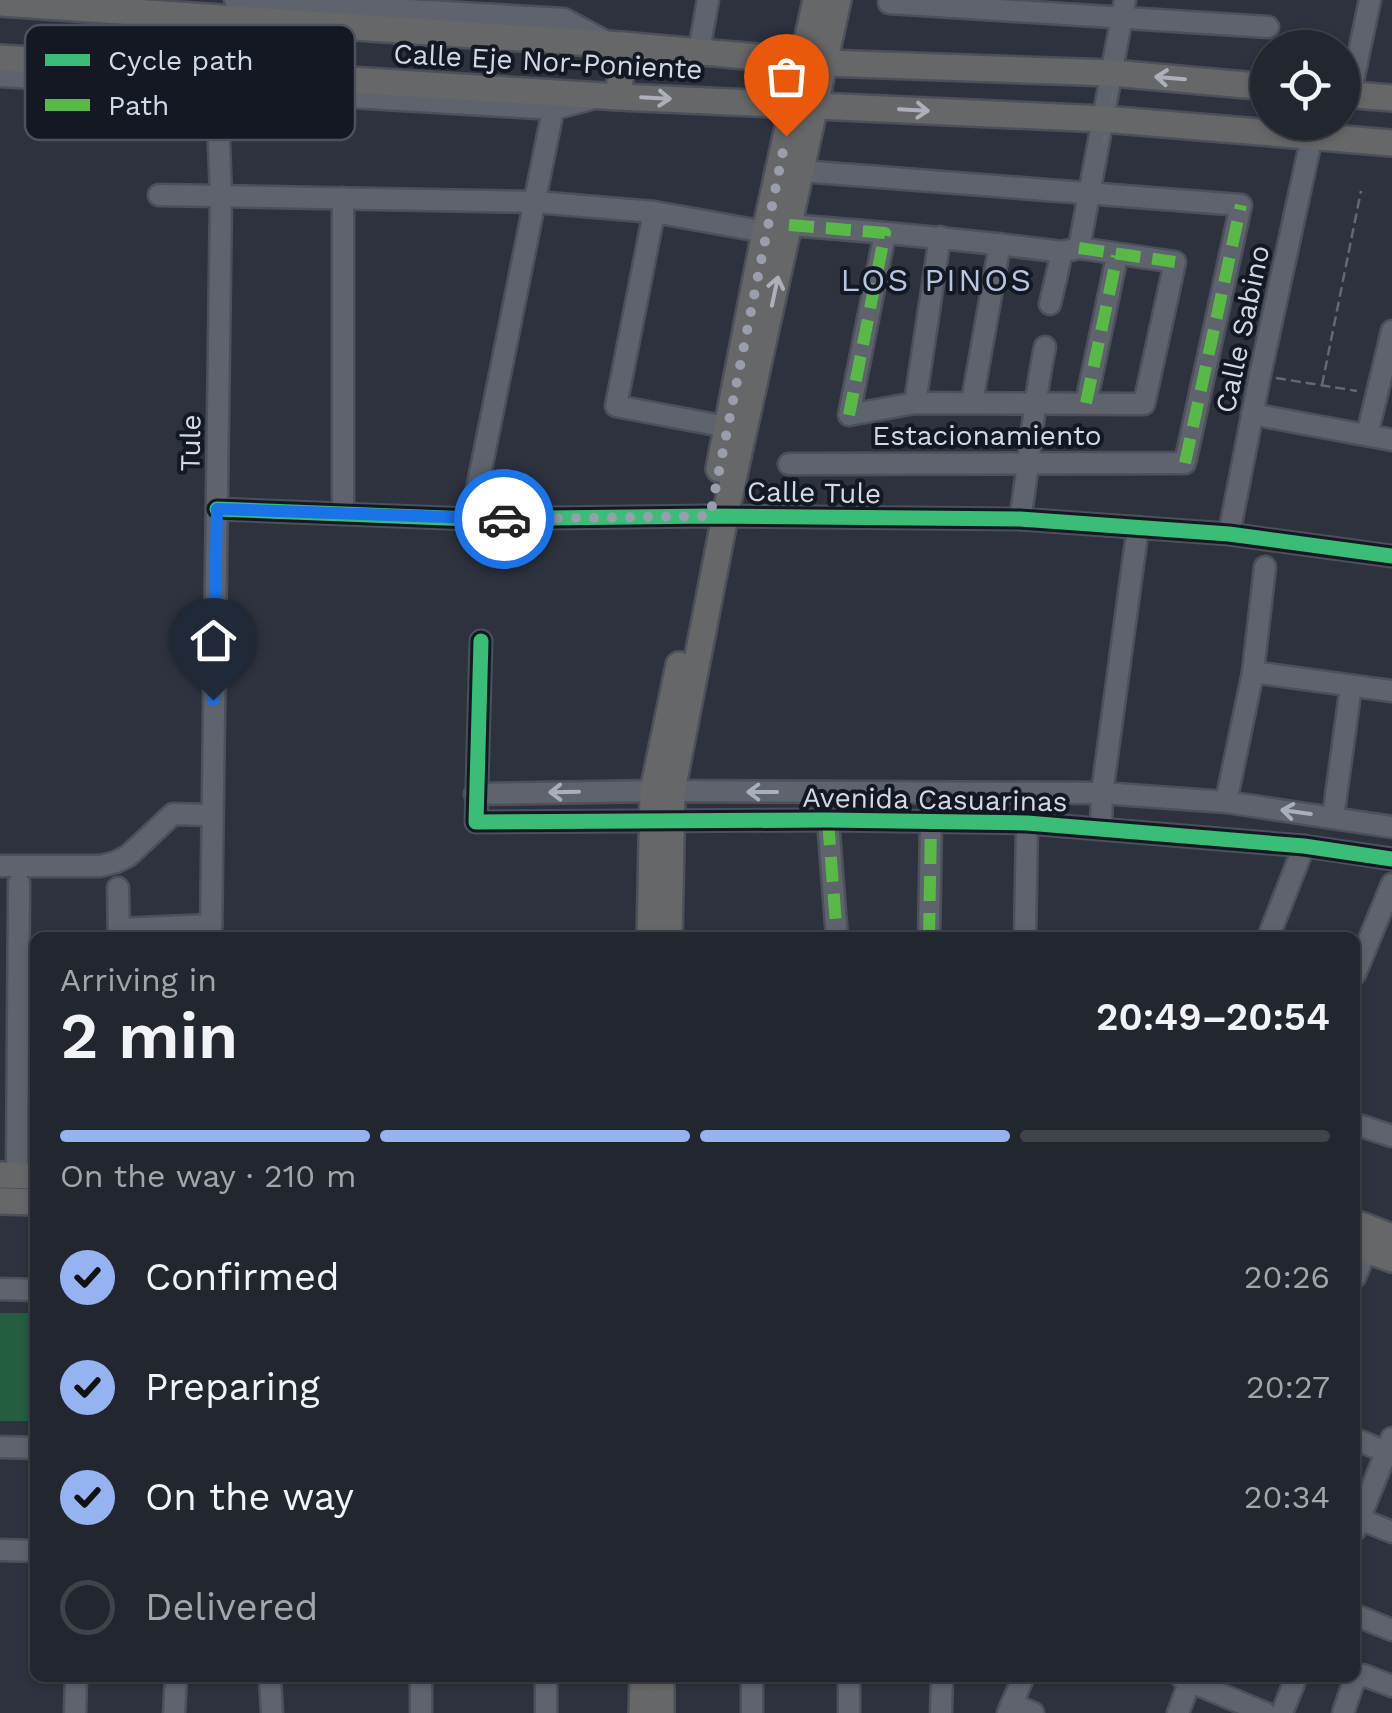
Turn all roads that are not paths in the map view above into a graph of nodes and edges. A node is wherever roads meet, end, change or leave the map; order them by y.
1 (235, 0) edge
2 (708, 0) edge
3 (816, 0) edge
4 (838, 0) edge
5 (1370, 0) edge
6 (0, 3) edge
7 (888, 3) dead end
8 (1123, 9) edge
9 (566, 10) edge
10 (323, 25) edge
11 (355, 27) edge
12 (1268, 27) dead end
13 (1360, 39) edge
14 (617, 45) junction
15 (699, 51) junction
16 (0, 58) edge
17 (25, 61) edge
18 (814, 62) junction
19 (1115, 67) junction
20 (0, 76) edge
21 (25, 77) edge
22 (1250, 85) edge
23 (355, 89) edge
24 (1360, 95) edge
25 (611, 96) junction
26 (1392, 98) edge
27 (555, 101) junction
28 (805, 105) junction
29 (1250, 128) edge
30 (1103, 132) junction
31 (1360, 138) edge
32 (219, 140) edge
33 (1313, 140) edge
34 (1392, 143) edge
35 (802, 171) junction
36 (1090, 194) junction
37 (160, 195) dead end
38 (221, 196) junction
39 (343, 198) junction
40 (536, 202) junction
41 (654, 212) junction
42 (777, 228) junction
43 (885, 233) junction
44 (940, 237) junction
45 (1000, 244) junction
46 (1070, 250) junction
47 (1117, 256) junction
48 (1050, 304) dead end
49 (1392, 331) edge
50 (1045, 347) dead end
51 (972, 402) junction
52 (915, 403) junction
53 (1033, 404) junction
54 (1086, 404) junction
55 (1252, 414) junction
56 (727, 428) junction
57 (1367, 436) junction
58 (1392, 440) edge
59 (1030, 462) junction
60 (789, 464) dead end
61 (217, 509) junction
62 (343, 514) junction
63 (718, 516) junction
64 (470, 519) junction
65 (1020, 519) junction
66 (1138, 527) junction
67 (1230, 534) junction
68 (1392, 556) edge
69 (1265, 567) dead end
70 (482, 641) dead end
71 (1253, 672) junction
72 (1351, 686) junction
73 (1392, 691) edge
74 (663, 791) junction
75 (1102, 793) junction
76 (476, 794) junction
77 (1226, 802) junction
78 (210, 815) junction
79 (1333, 818) junction
80 (828, 820) junction
81 (661, 822) junction
82 (931, 823) junction
83 (1027, 823) junction
84 (1366, 823) junction
85 (1392, 826) edge
86 (1101, 829) junction
87 (1304, 846) junction
88 (1360, 854) junction
89 (1392, 859) edge
90 (0, 866) edge
91 (19, 883) dead end
92 (1392, 884) edge
93 (118, 888) dead end
94 (10, 923) edge
95 (211, 931) edge
96 (119, 932) edge
97 (165, 932) edge
98 (651, 932) edge
99 (669, 932) edge
100 (837, 932) edge
101 (929, 932) edge
102 (1025, 932) edge
103 (1270, 932) edge
104 (1360, 962) edge
105 (9, 1089) edge
106 (1360, 1125) edge
107 (1391, 1133) edge
108 (17, 1176) edge
109 (0, 1202) edge
110 (30, 1202) edge
111 (1360, 1225) edge
112 (1392, 1236) edge
113 (1360, 1248) edge
114 (1392, 1258) edge
115 (0, 1289) edge
116 (30, 1290) edge
117 (1360, 1440) edge
118 (1389, 1445) edge
119 (0, 1447) edge
120 (30, 1448) edge
121 (1360, 1517) edge
122 (1360, 1525) edge
123 (1392, 1532) edge
124 (0, 1550) edge
125 (30, 1551) edge
126 (1360, 1617) edge
127 (1392, 1630) edge
128 (1360, 1677) edge
129 (76, 1682) edge
130 (176, 1682) edge
131 (270, 1682) edge
132 (421, 1682) edge
133 (546, 1682) edge
134 (643, 1682) edge
135 (661, 1682) edge
136 (752, 1682) edge
137 (848, 1682) edge
138 (942, 1682) edge
139 (1021, 1682) edge
140 (1185, 1682) edge
141 (1193, 1682) edge
142 (1294, 1682) edge
143 (1354, 1682) edge
144 (1392, 1686) edge
145 (1010, 1709) edge
146 (75, 1713) edge
147 (174, 1713) edge
148 (272, 1713) edge
149 (420, 1713) edge
150 (546, 1713) edge
151 (642, 1713) edge
152 (660, 1713) edge
153 (752, 1713) edge
154 (849, 1713) edge
155 (941, 1713) edge
156 (1034, 1713) edge
157 (1178, 1713) edge
158 (1265, 1713) edge
159 (1282, 1713) edge
160 (1343, 1713) edge

1 - 9 street
2 - 15 street
3 - 18 main road
4 - 18 main road
5 - 13 street
6 - 10 main road, Calle Eje Nor-Poniente
7 - 8 street
8 - 12 street
8 - 19 street
9 - 14 street
11 - 14 main road, Calle Eje Nor-Poniente
14 - 15 main road, Calle Eje Nor-Poniente
14 - 25 main road
15 - 18 main road, Calle Eje Nor-Poniente
16 - 17 main road, Calle Eje Nor-Poniente
18 - 19 main road, Calle Eje Nor-Poniente
18 - 28 main road
22 -> 19 main road, Calle Eje Nor-Poniente
19 - 30 street
20 - 21 street
23 - 27 main road, Calle Eje Nor-Poniente
24 - 26 main road
25 - 27 main road, Calle Eje Nor-Poniente
25 -> 28 main road, Calle Eje Nor-Poniente
27 - 40 street
28 -> 30 main road, Calle Eje Nor-Poniente
28 - 35 main road
28 - 42 main road
29 - 30 main road, Calle Eje Nor-Poniente
30 - 36 street
31 - 34 main road, Calle Eje Nor-Poniente
32 - 38 street, Tule
33 - 55 street, Calle Sabino
35 - 36 street
35 - 42 main road
36 - 46 street
36 - 59 street, Estacionamiento
37 - 38 street
38 - 39 street
38 - 61 street, Tule
39 - 40 street
39 - 62 street
40 - 41 street
40 - 64 street
41 - 42 street
41 - 56 street
42 - 43 street
42 - 56 main road
63 -> 42 main road
43 - 44 street
43 - 52 street
44 - 45 street
44 - 52 street
45 - 46 street
45 - 51 street
46 - 47 street
46 - 48 street
47 - 54 street
47 - 54 street
49 - 57 street
50 - 53 street
51 - 52 street
51 - 53 street
53 - 54 street
53 - 59 street
55 - 57 street
55 - 67 street, Calle Sabino
56 - 63 main road
57 - 58 street
59 - 60 street, Estacionamiento
59 - 65 street
61 - 62 street, Calle Tule
61 - 78 street, Tule
62 - 64 street, Calle Tule
63 - 64 street, Calle Tule
63 - 65 street, Calle Tule
63 - 74 main road
65 - 66 street, Calle Tule
66 - 67 street, Calle Tule
66 - 75 street
67 - 68 street, Calle Tule
69 - 71 street
70 - 76 street
71 - 72 street
71 - 77 street
72 - 73 street
72 - 79 street
75 -> 74 street, Avenida Casuarinas
74 -> 76 street, Avenida Casuarinas
74 - 81 main road
75 - 77 street, Avenida Casuarinas
75 - 86 street
76 - 81 street, Avenida Casuarinas
79 -> 77 street, Avenida Casuarinas
78 - 90 street
78 - 95 street, Tule
79 - 84 street, Avenida Casuarinas
80 - 81 street, Avenida Casuarinas
80 - 82 street, Avenida Casuarinas
80 - 100 street
81 - 98 main road
81 - 99 main road
82 - 83 street, Avenida Casuarinas
82 - 101 street
83 - 86 street, Avenida Casuarinas
83 - 102 street
84 - 85 street, Avenida Casuarinas
84 - 88 street
86 - 87 street, Avenida Casuarinas
87 - 88 street, Avenida Casuarinas
87 - 103 street
88 - 89 street, Avenida Casuarinas
91 - 94 street
92 - 104 street
93 - 96 street
94 - 105 street
95 - 97 street
105 - 108 street
106 - 107 street
109 - 110 main road
111 - 112 main road
113 - 114 main road
115 - 116 street
117 - 118 street
118 - 121 street
119 - 120 street
122 - 123 street
124 - 125 street
126 - 127 street
128 - 144 street
129 - 146 street
130 - 147 street
131 - 148 street
132 - 149 street
133 - 150 street
134 - 151 main road
135 - 152 main road
136 - 153 street
137 - 154 street
138 - 155 street
139 - 145 street
140 - 157 street
141 - 158 street
142 - 159 street
143 - 160 street
145 - 156 street

